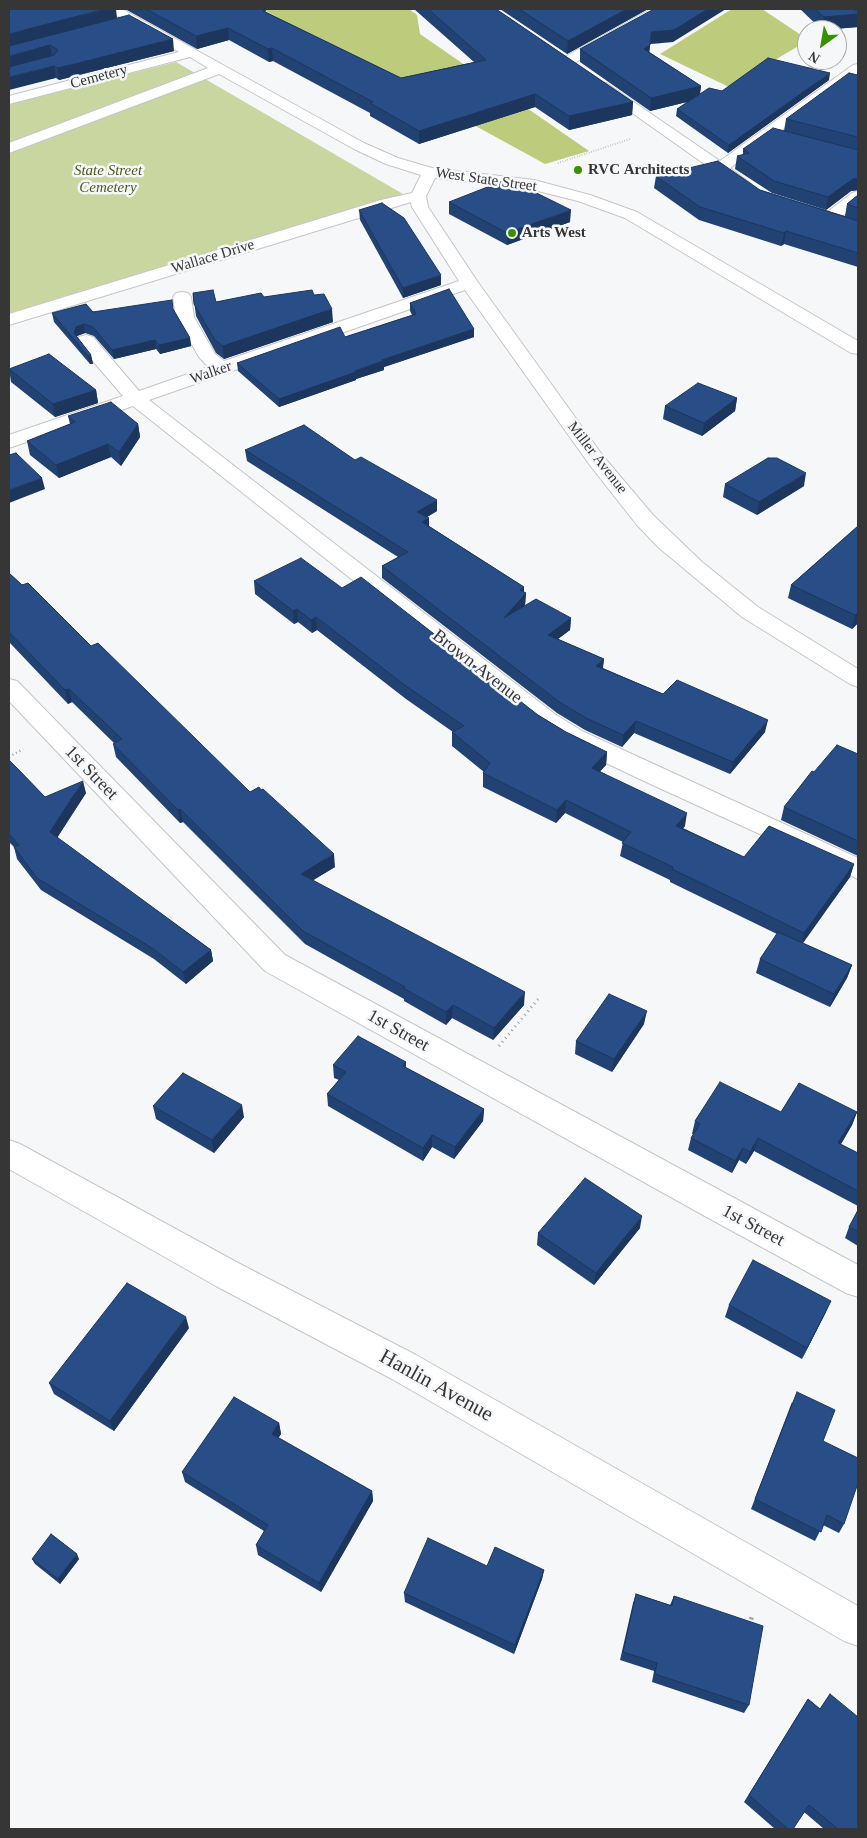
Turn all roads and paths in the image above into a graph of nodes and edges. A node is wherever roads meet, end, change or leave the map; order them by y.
1 (113, 9) edge
2 (660, 9) edge
3 (134, 20) junction
4 (117, 25) edge
5 (190, 53) junction
6 (567, 63) edge
7 (858, 68) edge
8 (219, 69) junction
9 (591, 79) edge
10 (9, 100) edge
11 (768, 133) junction
12 (635, 137) dead end
13 (787, 138) edge
14 (9, 148) edge
15 (550, 165) dead end
16 (720, 168) junction
17 (430, 173) junction
18 (755, 192) edge
19 (418, 196) junction
20 (858, 196) edge
21 (810, 213) edge
22 (469, 283) junction
23 (182, 297) dead end
24 (9, 320) edge
25 (86, 341) dead end
26 (858, 349) edge
27 (222, 369) junction
28 (136, 399) junction
29 (9, 442) edge
30 (858, 679) edge
31 (9, 686) edge
32 (25, 748) dead end
33 (9, 758) edge
34 (858, 869) edge
35 (539, 998) dead end
36 (495, 1051) dead end
37 (9, 1153) edge
38 (858, 1282) edge
39 (858, 1627) edge

1 - 3 street, West State Street
2 - 6 street
3 - 4 street
3 - 5 street, West State Street
5 - 8 street, West State Street
5 - 10 street, Cemetery
7 - 11 street
8 - 14 street
8 - 17 street, West State Street
9 - 16 street
11 - 13 street
11 - 16 street
12 - 15 path
16 - 18 street
17 - 19 street
17 - 26 street, West State Street
19 - 22 street, Miller Avenue
19 - 24 street, Wallace Drive
20 - 21 street
22 - 27 street, Walker
22 - 30 street, Miller Avenue
23 - 27 street
25 - 28 street, Brown Avenue
27 - 28 street, Walker
28 - 29 street, Walker
28 - 34 street, Brown Avenue
31 - 38 street, 1st Street
32 - 33 path
35 - 36 path
37 - 39 street, Hanlin Avenue

